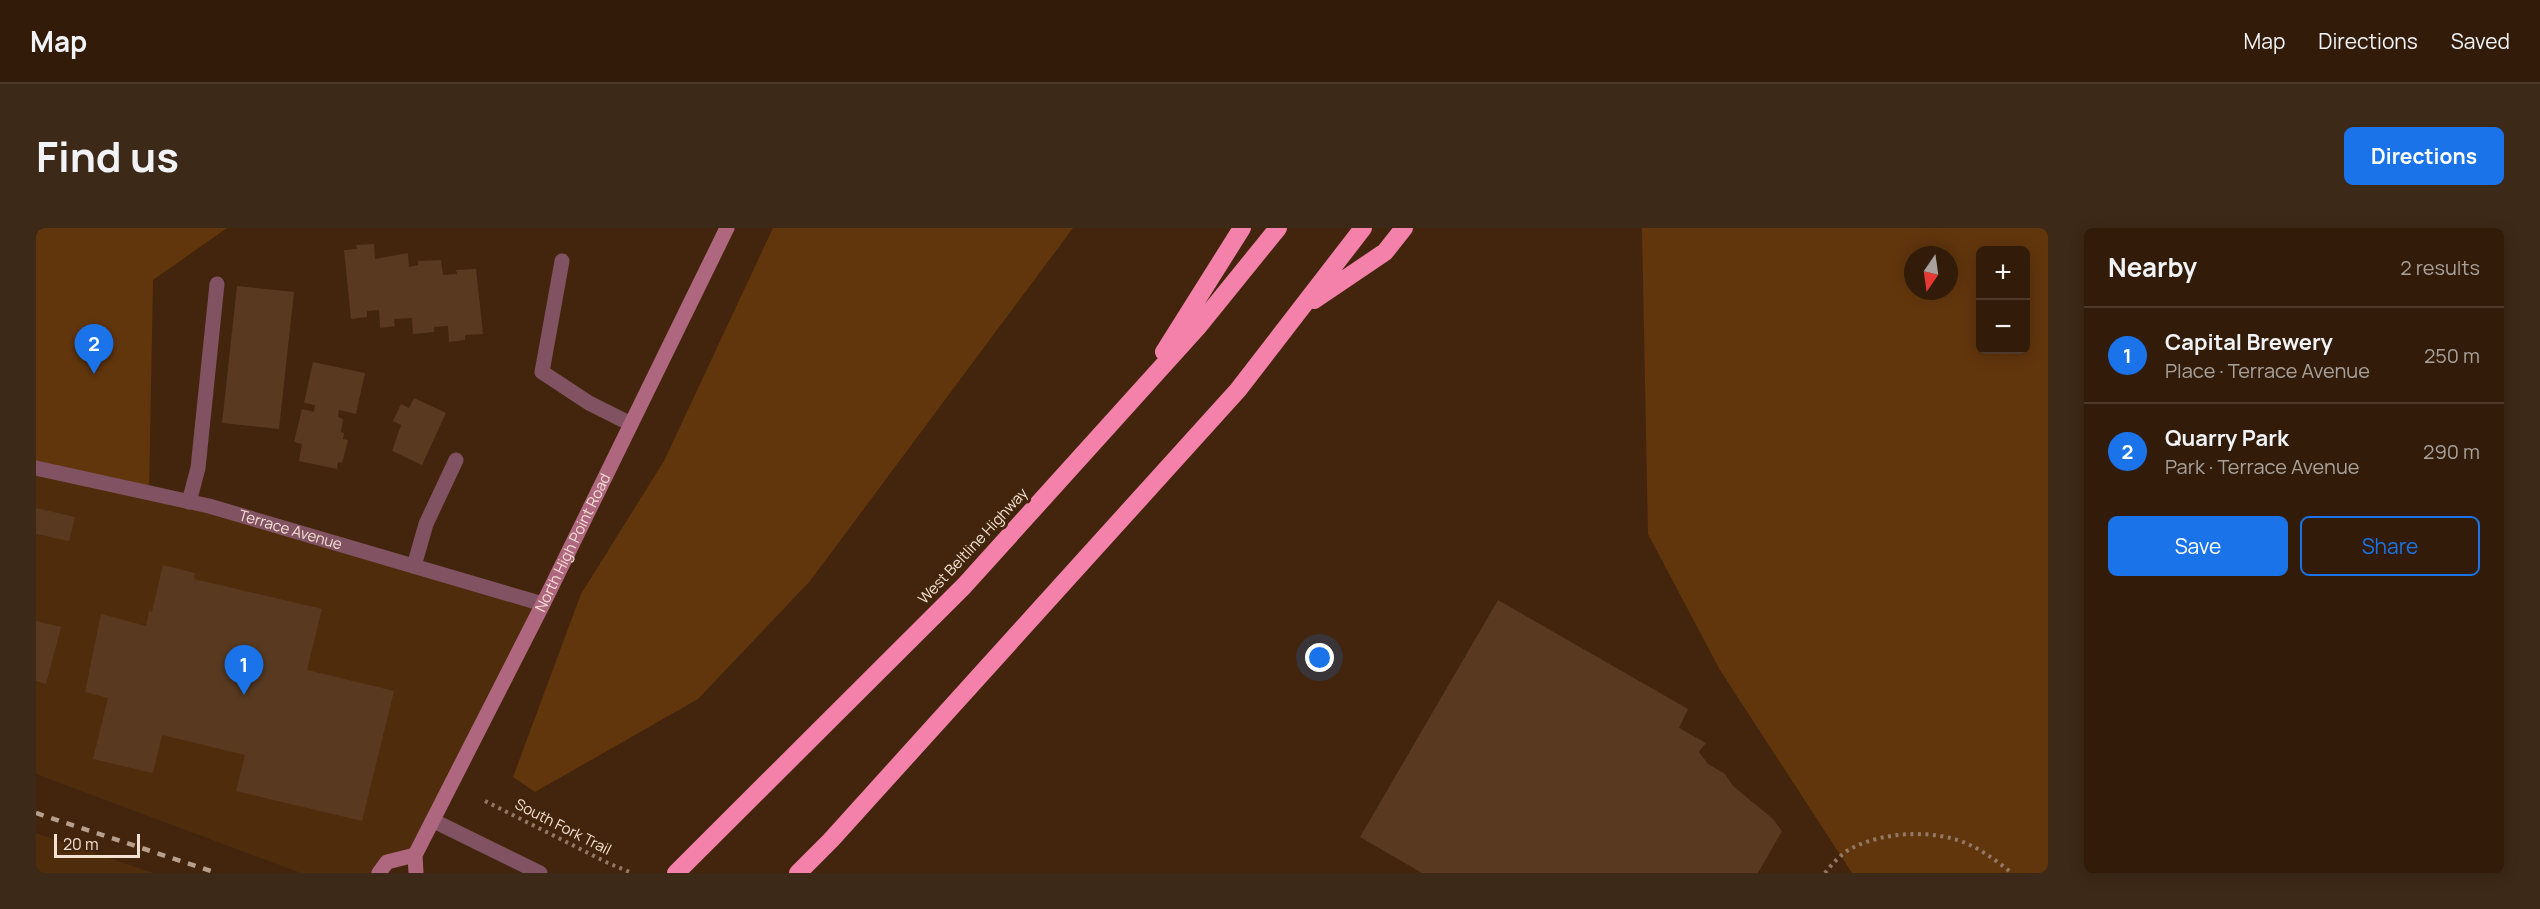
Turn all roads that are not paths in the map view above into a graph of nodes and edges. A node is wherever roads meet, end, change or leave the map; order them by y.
1 (727, 228) edge
2 (1242, 228) edge
3 (1278, 228) edge
4 (1363, 228) edge
5 (1404, 228) edge
6 (562, 261) dead end
7 (217, 284) dead end
8 (1300, 310) junction
9 (1144, 384) junction
10 (631, 424) junction
11 (456, 460) dead end
12 (36, 468) edge
13 (189, 502) junction
14 (414, 566) junction
15 (543, 604) junction
16 (434, 821) junction
17 (415, 855) junction
18 (379, 873) edge
19 (416, 873) edge
20 (540, 873) edge
21 (676, 873) edge
22 (798, 873) edge

1 - 10 street, North High Point Road
2 - 9 highway
3 - 9 highway, West Beltline Highway
4 - 8 highway
5 - 8 highway
6 - 10 street
7 - 13 street
8 - 22 highway
9 - 21 highway, West Beltline Highway
10 - 15 street, North High Point Road
11 - 14 street
12 - 13 street, Terrace Avenue
13 - 14 street, Terrace Avenue
14 - 15 street, Terrace Avenue
15 - 16 street, North High Point Road
16 - 17 street, North High Point Road
16 - 20 street
17 - 18 street
17 - 19 street

